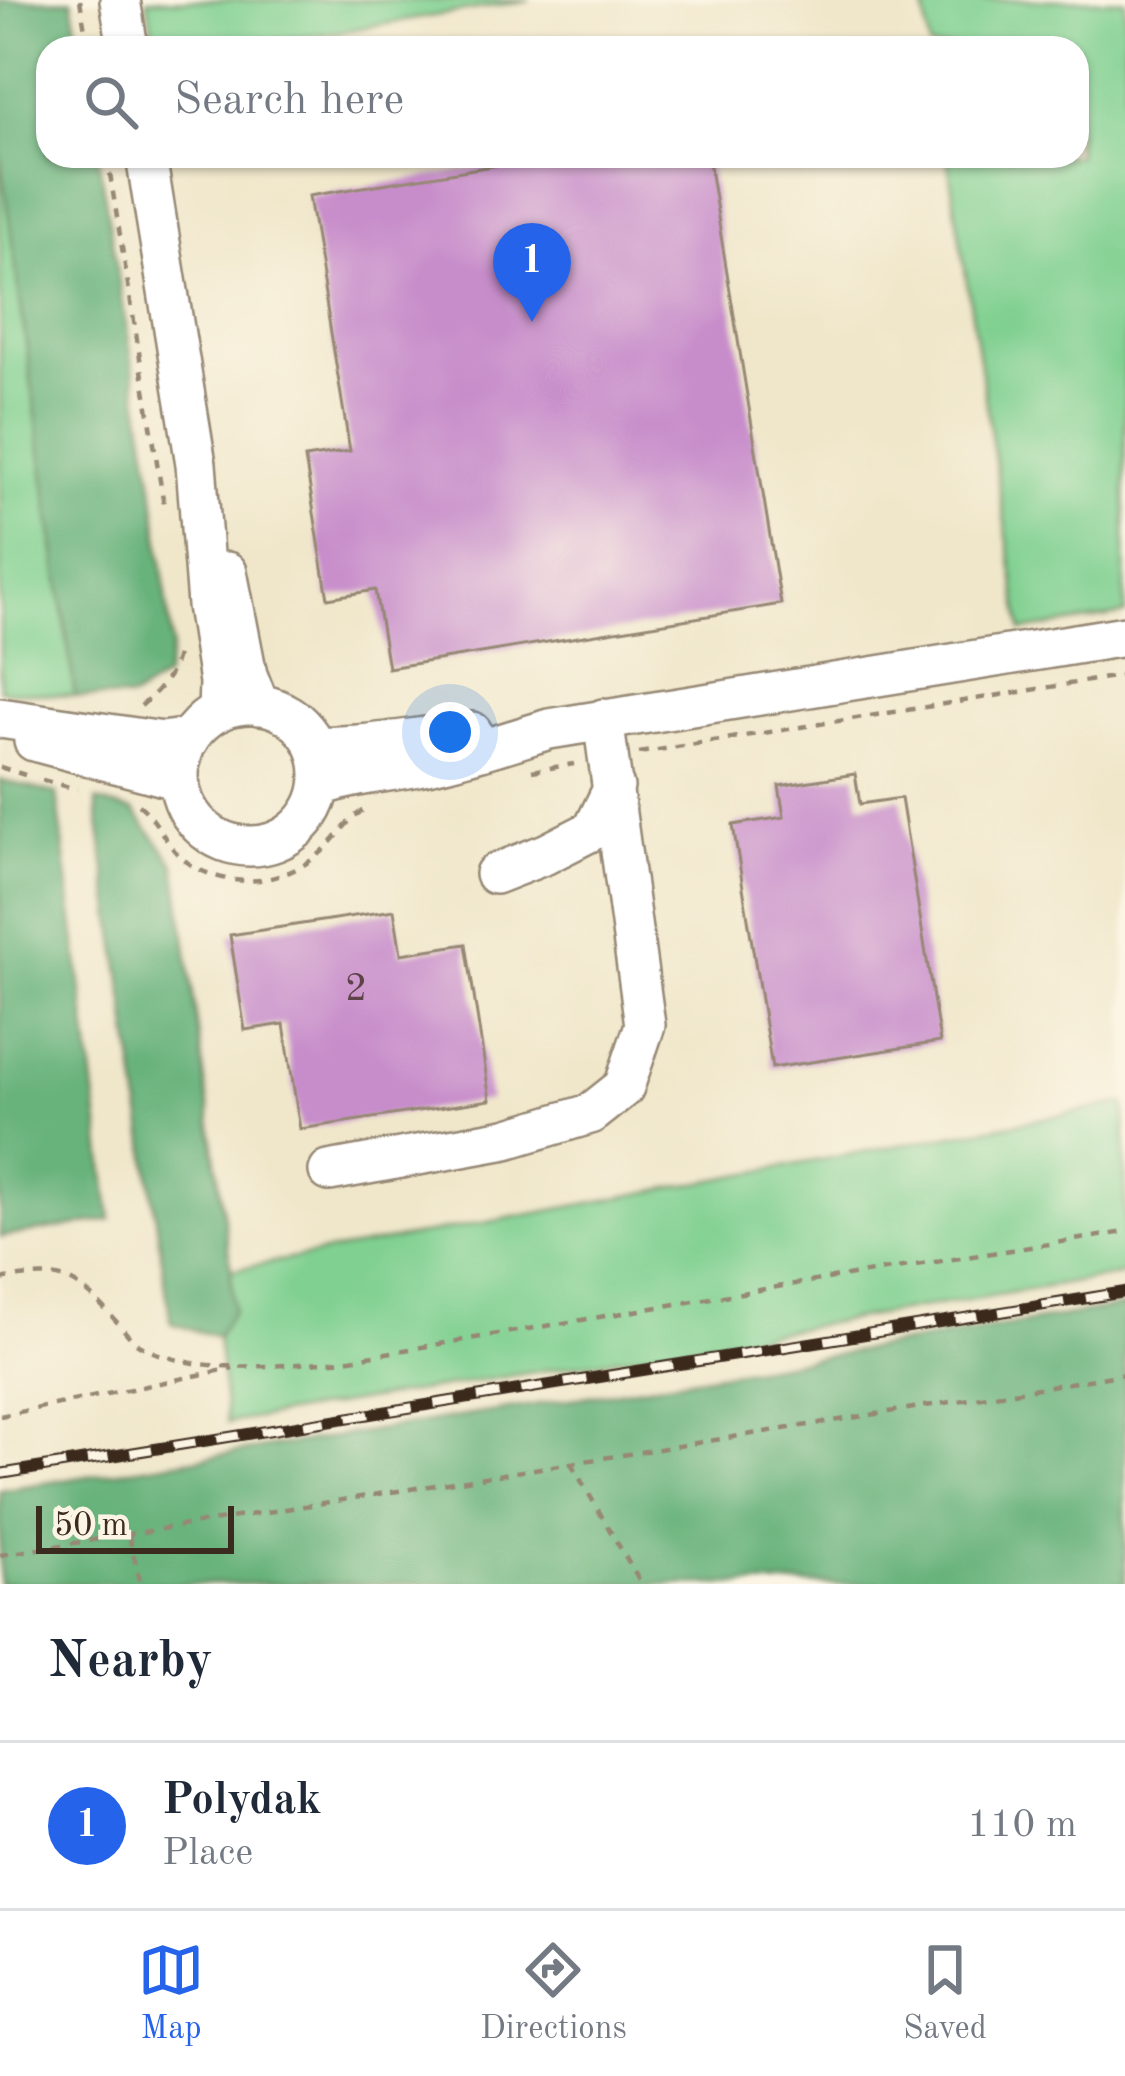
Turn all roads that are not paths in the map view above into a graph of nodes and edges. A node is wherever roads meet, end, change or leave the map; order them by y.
1 (120, 0) edge
2 (126, 36) edge
3 (148, 168) edge
4 (196, 464) junction
5 (1125, 636) edge
6 (259, 705) junction
7 (0, 718) edge
8 (204, 725) junction
9 (549, 729) junction
10 (0, 730) edge
11 (315, 746) junction
12 (126, 751) junction
13 (609, 754) junction
14 (179, 780) junction
15 (321, 786) junction
16 (495, 874) dead end
17 (329, 1171) dead end

1 - 2 street
3 - 4 street
4 - 6 street
4 - 8 street
5 - 13 street
6 - 8 street
6 - 11 street
7 - 12 street
8 - 12 street
8 - 14 street
9 - 11 street
9 - 13 street
9 - 15 street
10 - 12 street
11 - 15 street
12 - 14 street
13 - 16 street
13 - 17 street
14 - 15 street

